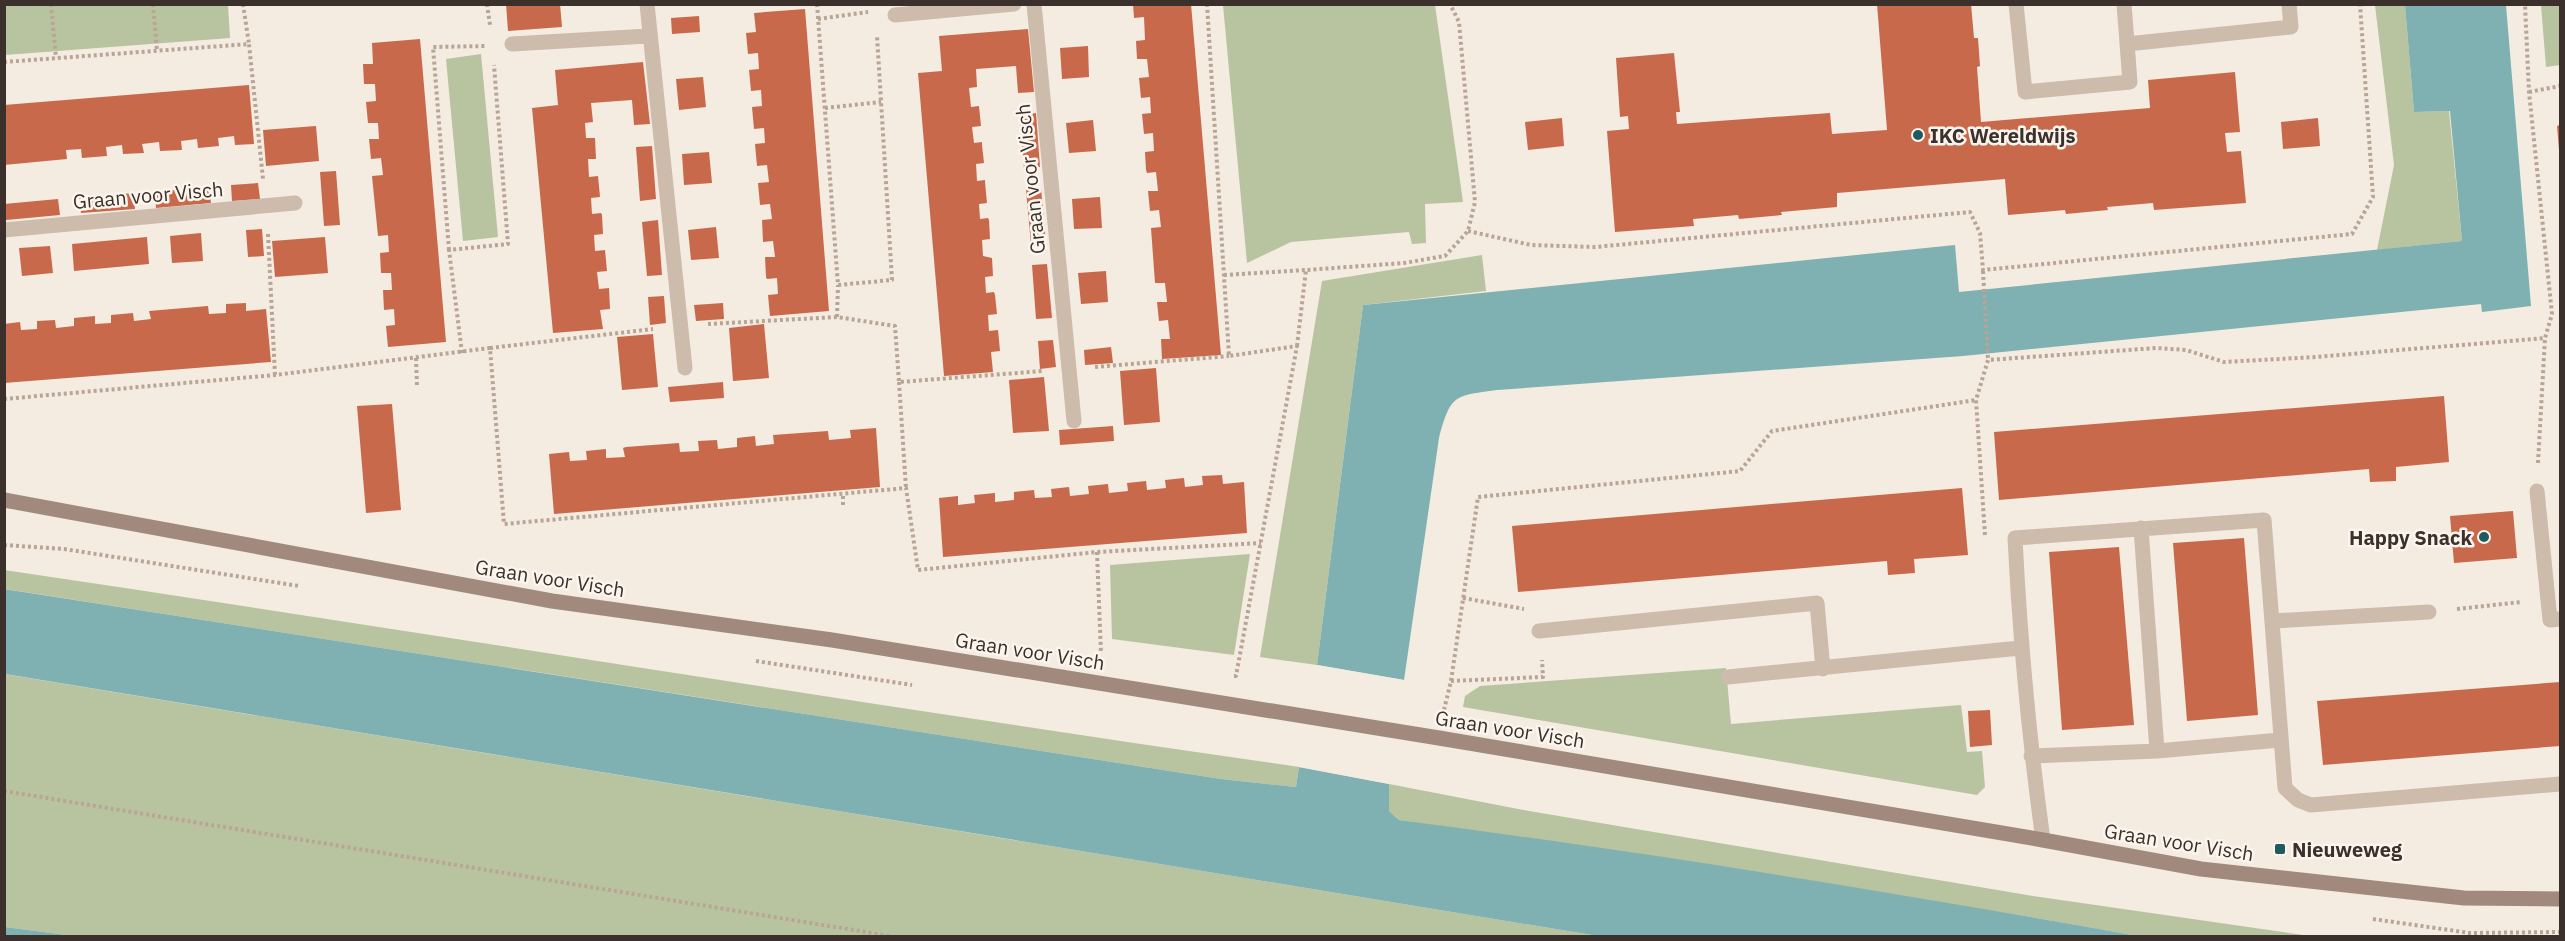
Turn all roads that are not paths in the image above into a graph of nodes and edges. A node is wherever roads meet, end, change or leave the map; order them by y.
1 (647, 4) edge
2 (1014, 4) edge
3 (1034, 4) edge
4 (2016, 4) edge
5 (2124, 4) edge
6 (2289, 4) edge
7 (895, 15) dead end
8 (648, 36) junction
9 (512, 44) road end
10 (2127, 44) junction
11 (295, 203) dead end
12 (4, 230) edge
13 (685, 368) dead end
14 (1074, 421) dead end
15 (2537, 491) road end
16 (7, 501) edge
17 (2141, 528) junction
18 (2429, 612) road end
19 (2560, 619) edge
20 (2273, 621) junction
21 (1539, 631) road end
22 (2020, 648) junction
23 (1823, 669) junction
24 (1728, 677) dead end
25 (2280, 741) junction
26 (2157, 751) junction
27 (2031, 756) junction
28 (2560, 784) edge
29 (2043, 840) junction
30 (2560, 899) edge

1 - 8 street
2 - 7 street
3 - 14 street, Graan voor Visch
4 - 10 street
5 - 10 street
6 - 10 street
8 - 9 street
8 - 13 street
11 - 12 street, Graan voor Visch
15 - 19 street
16 - 29 street, Graan voor Visch
17 - 20 street
17 - 22 street
17 - 26 street
18 - 20 street
20 - 25 street
21 - 23 street
22 - 23 street
22 - 27 street
23 - 24 street
25 - 26 street
25 - 28 street
26 - 27 street
27 - 29 street
29 - 30 street, Graan voor Visch

